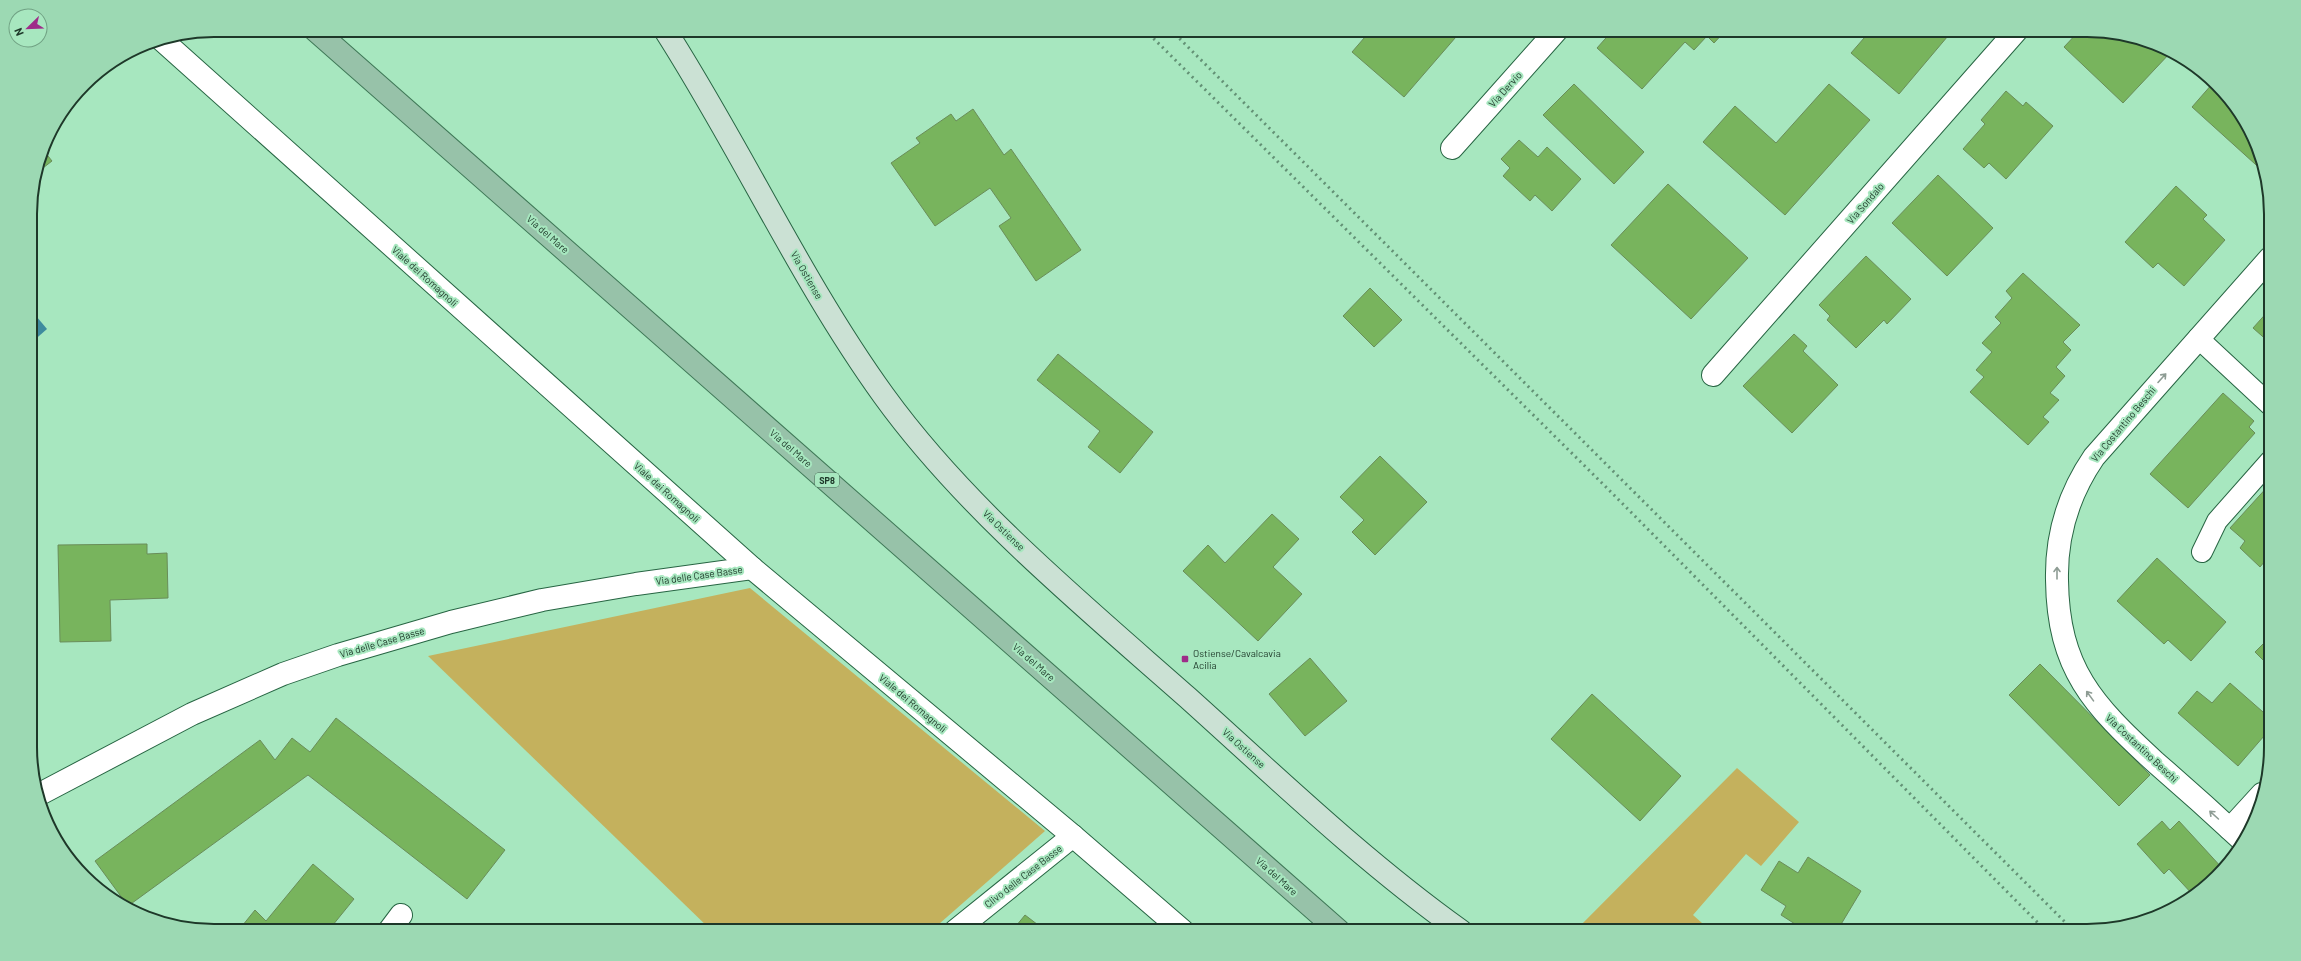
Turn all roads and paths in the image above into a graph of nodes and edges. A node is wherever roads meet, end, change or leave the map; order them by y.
1 (323, 37) edge
2 (669, 37) edge
3 (1551, 37) edge
4 (2012, 37) edge
5 (166, 44) edge
6 (1452, 148) dead end
7 (2264, 265) edge
8 (2198, 338) junction
9 (1712, 375) dead end
10 (2264, 399) edge
11 (2264, 468) edge
12 (2202, 552) dead end
13 (752, 568) junction
14 (43, 792) edge
15 (2251, 812) edge
16 (2237, 835) edge
17 (1073, 836) junction
18 (964, 924) edge
19 (1175, 924) edge
20 (1331, 924) edge
21 (1451, 924) edge

1 - 20 main road, Via del Mare / SP8
2 - 21 main road, Via Ostiense
3 - 6 street, Via Dervio
4 - 9 street, Via Sondalo
5 - 13 street, Viale dei Romagnoli
7 - 8 street, Via Costantino Beschi
8 - 10 lane
16 -> 8 street, Via Costantino Beschi
11 - 12 lane
13 - 14 street, Via delle Case Basse
13 - 17 street, Viale dei Romagnoli
15 - 16 street
17 - 18 street, Clivo delle Case Basse
17 - 19 street, Viale dei Romagnoli

